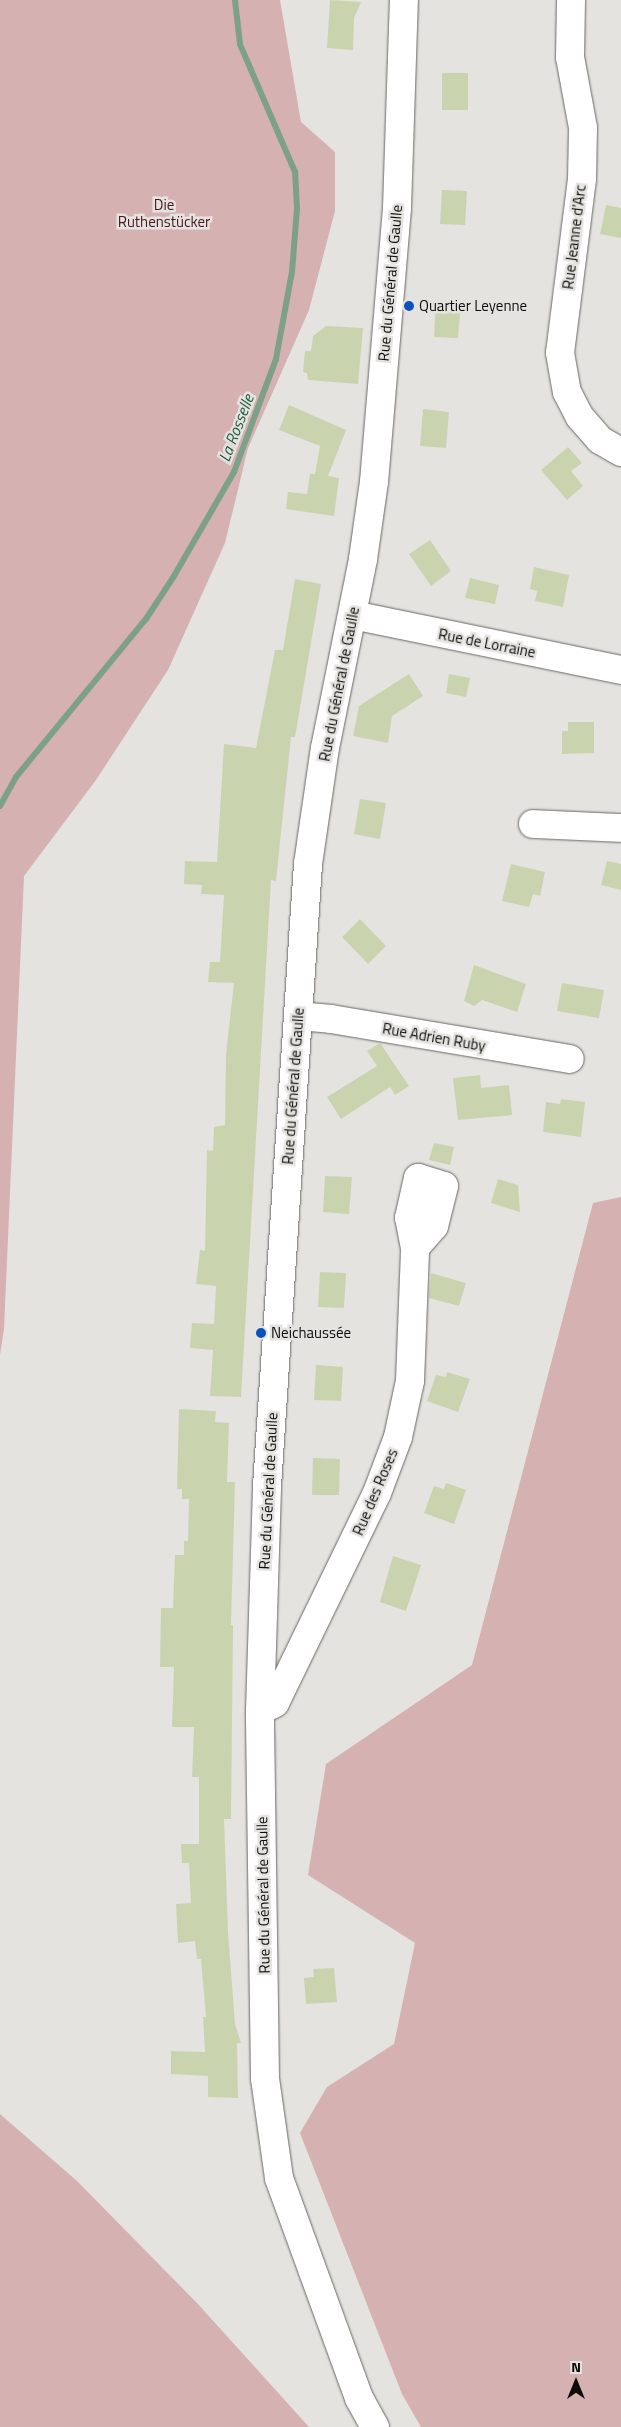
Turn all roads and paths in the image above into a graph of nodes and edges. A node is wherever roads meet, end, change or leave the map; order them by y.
1 (404, 0) edge
2 (571, 0) edge
3 (621, 452) edge
4 (353, 616) junction
5 (621, 670) edge
6 (533, 824) dead end
7 (621, 828) edge
8 (298, 1016) junction
9 (570, 1059) dead end
10 (415, 1248) dead end
11 (260, 1711) junction
12 (375, 2427) edge

1 - 4 main road, Rue du Général de Gaulle
2 - 3 main road, Rue Jeanne d'Arc
4 - 5 main road, Rue de Lorraine
4 - 8 main road, Rue du Général de Gaulle
6 - 7 main road
8 - 9 main road, Rue Adrien Ruby
8 - 11 main road, Rue du Général de Gaulle
10 - 11 main road, Rue des Roses
11 - 12 main road, Rue du Général de Gaulle

